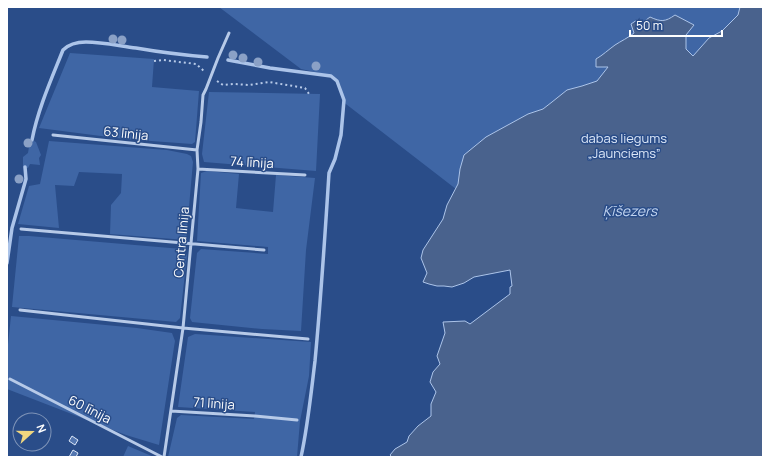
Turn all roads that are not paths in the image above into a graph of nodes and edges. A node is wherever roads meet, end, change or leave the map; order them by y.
1 (229, 33) dead end
2 (53, 135) dead end
3 (197, 150) junction
4 (198, 169) junction
5 (305, 175) dead end
6 (21, 229) dead end
7 (191, 243) junction
8 (264, 250) dead end
9 (20, 310) dead end
10 (183, 328) junction
11 (308, 339) dead end
12 (10, 379) dead end
13 (171, 411) junction
14 (297, 420) dead end
15 (163, 457) edge

1 - 3 lane, Centra līnija
2 - 3 lane, 63 līnija
3 - 4 lane, Centra līnija
4 - 5 lane, 74 līnija
4 - 7 lane, Centra līnija
6 - 7 lane
7 - 8 lane
7 - 10 lane, Centra līnija
9 - 10 lane
10 - 11 lane
10 - 13 lane, Centra līnija
12 - 15 lane, 60 līnija
13 - 14 lane, 71 līnija
13 - 15 lane, Centra līnija

